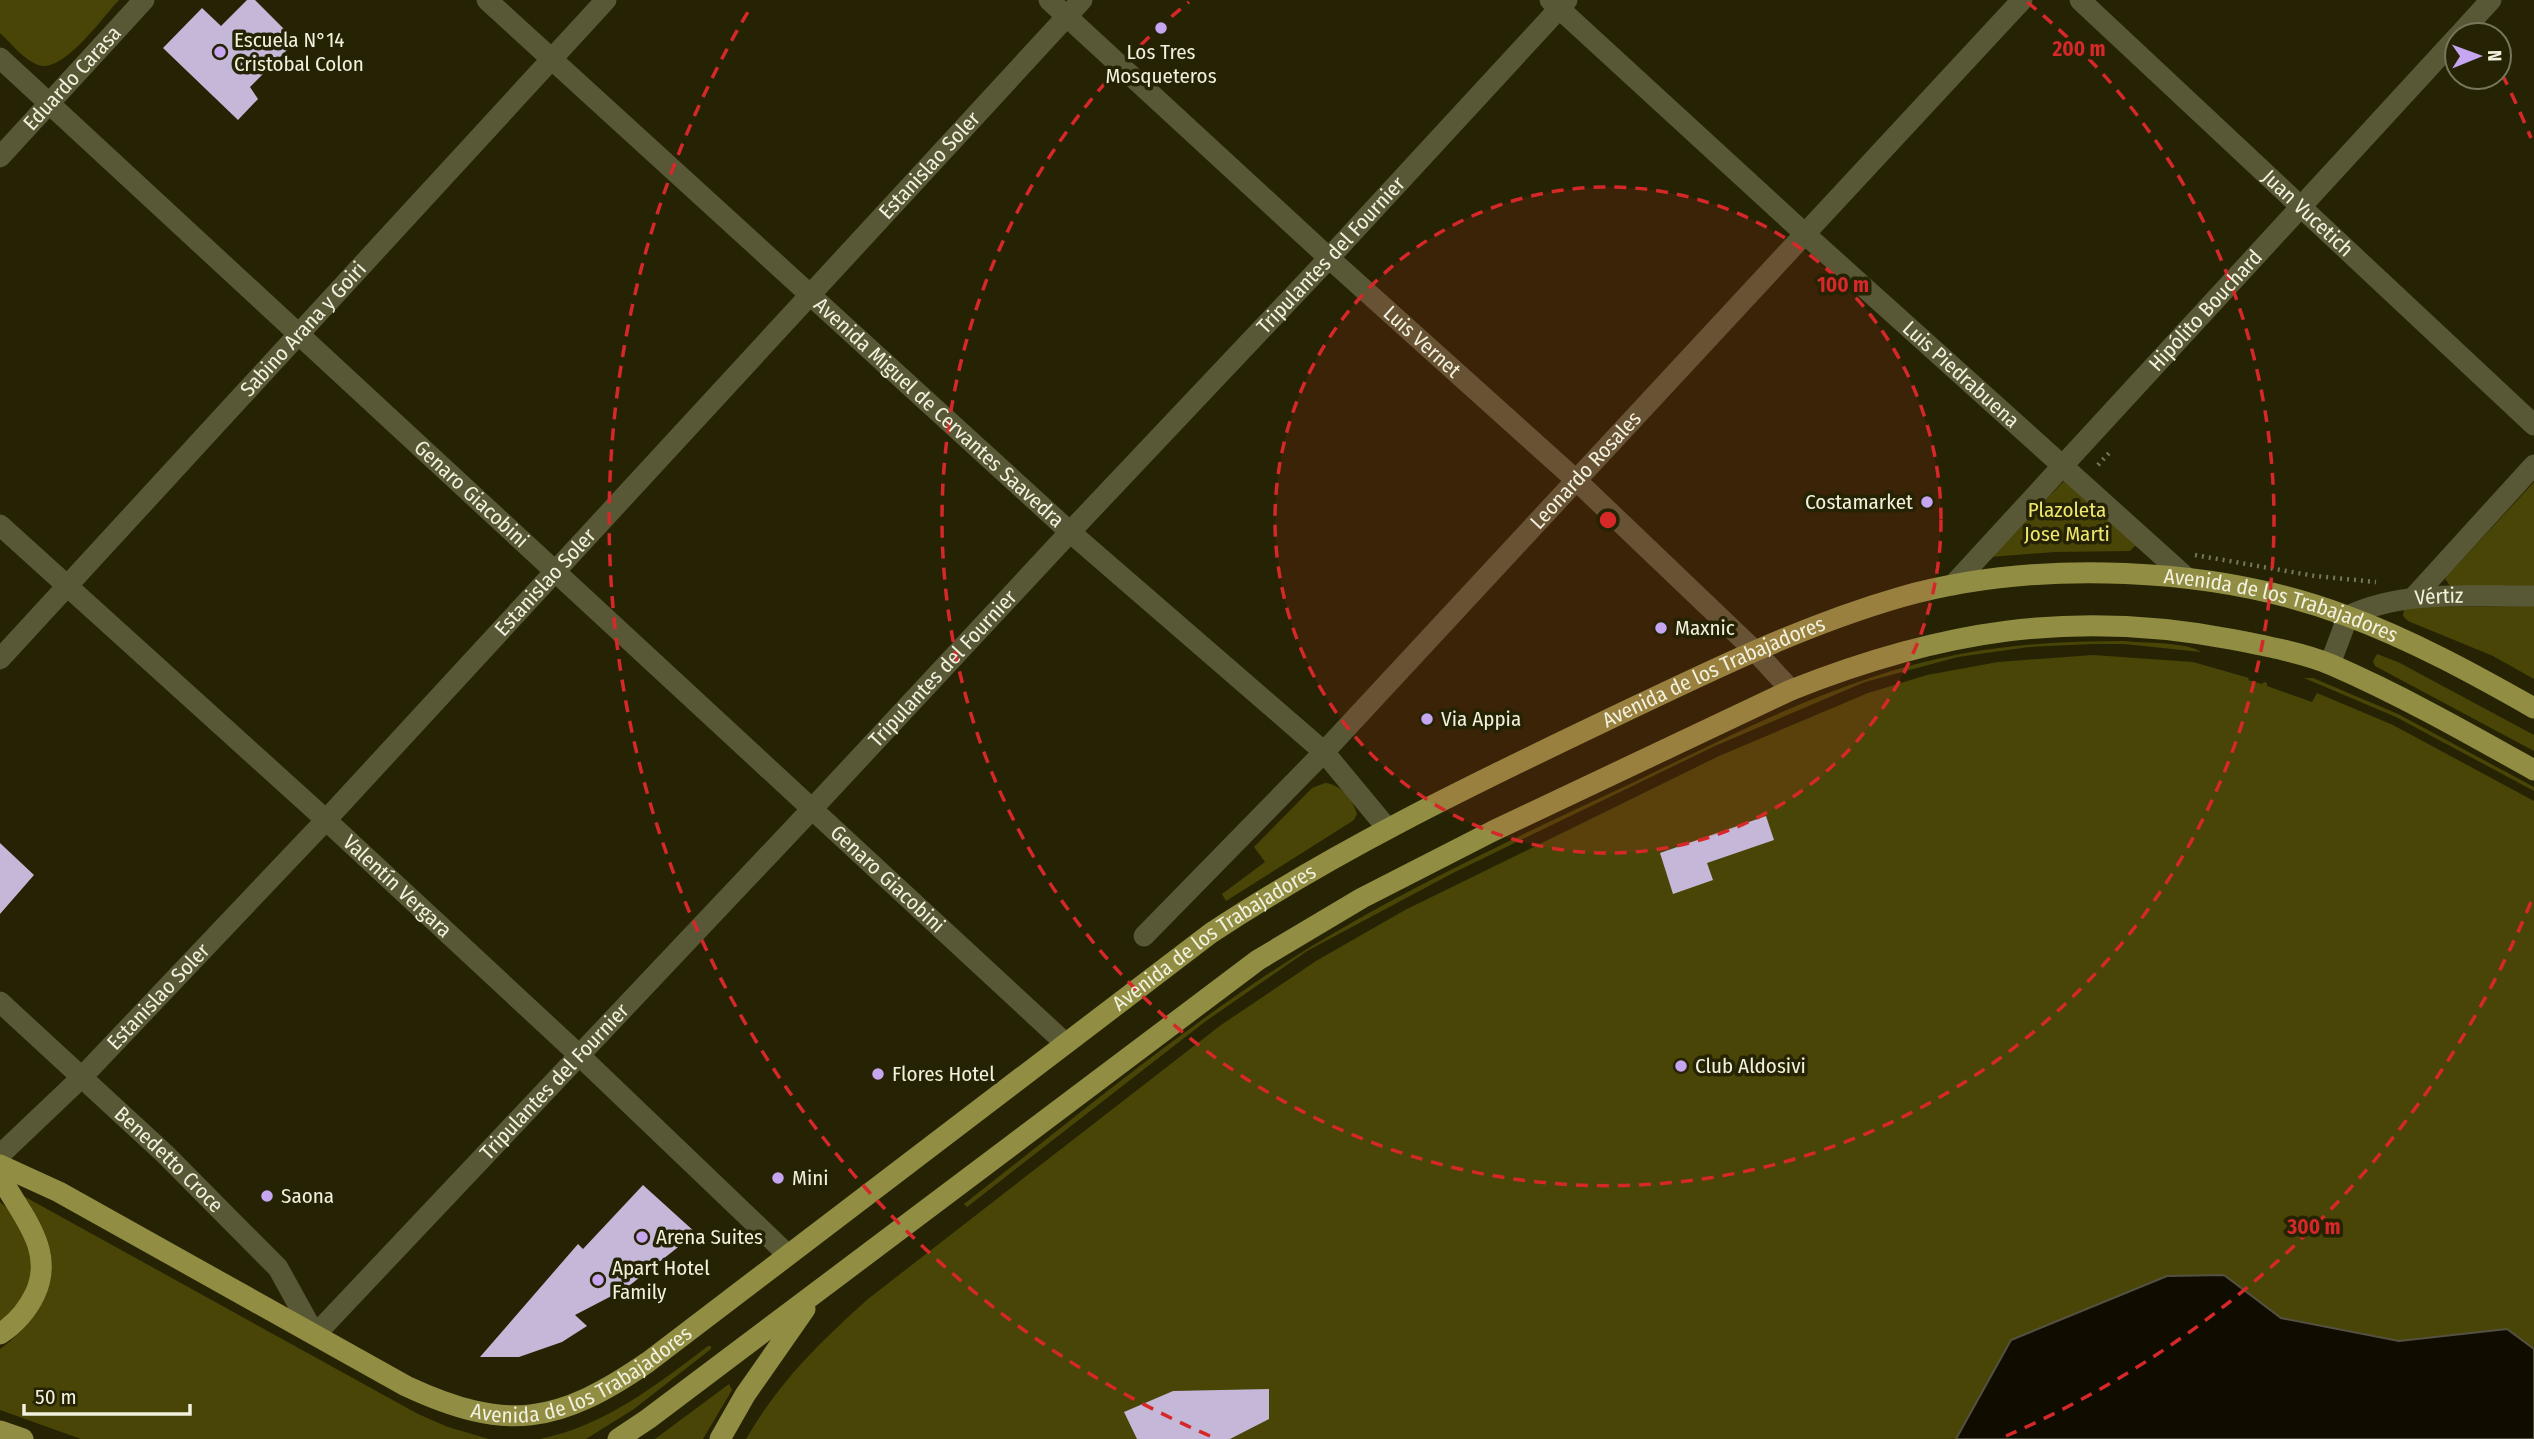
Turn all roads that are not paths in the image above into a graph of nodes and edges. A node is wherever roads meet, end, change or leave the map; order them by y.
1 (144, 0) edge
2 (487, 0) edge
3 (606, 0) edge
4 (1049, 0) edge
5 (1082, 0) edge
6 (2022, 0) edge
7 (2080, 0) edge
8 (2491, 0) edge
9 (1559, 3) edge
10 (1067, 17) junction
11 (2472, 21) edge
12 (2443, 52) edge
13 (0, 58) edge
14 (552, 59) junction
15 (49, 103) junction
16 (0, 157) edge
17 (2301, 206) junction
18 (1805, 234) junction
19 (1329, 258) junction
20 (810, 295) junction
21 (299, 334) junction
22 (2534, 425) edge
23 (2063, 465) junction
24 (2534, 465) edge
25 (1577, 481) junction
26 (0, 526) edge
27 (1070, 532) junction
28 (555, 572) junction
29 (2187, 578) junction
30 (1953, 584) junction
31 (66, 587) junction
32 (2534, 596) edge
33 (2413, 598) junction
34 (2348, 616) junction
35 (1755, 651) junction
36 (0, 659) edge
37 (2330, 664) junction
38 (1791, 690) junction
39 (2534, 708) edge
40 (1324, 752) junction
41 (2534, 770) edge
42 (813, 810) junction
43 (326, 820) junction
44 (1387, 828) junction
45 (1144, 936) dead end
46 (0, 1002) edge
47 (1065, 1043) junction
48 (579, 1055) junction
49 (82, 1077) junction
50 (0, 1155) edge
51 (0, 1165) edge
52 (0, 1176) edge
53 (787, 1254) junction
54 (820, 1289) junction
55 (0, 1335) edge
56 (315, 1335) junction
57 (0, 1431) edge
58 (23, 1439) edge
59 (618, 1439) edge
60 (720, 1439) edge

1 - 15 street, Eduardo Carasa
2 - 14 street, Avenida Miguel de Cervantes Saavedra
3 - 14 street, Sabino Arana y Goiri
4 - 10 street, Luis Vernet
5 - 10 street, Estanislao Soler
6 - 18 street, Leonardo Rosales
7 - 17 street, Juan Vucetich
8 - 11 street, Hipólito Bouchard
9 - 18 street, Luis Piedrabuena
9 - 19 street, Tripulantes del Fournier
10 - 19 street, Luis Vernet
10 - 20 street, Estanislao Soler
12 - 17 street, Hipólito Bouchard
13 - 15 street, Genaro Giacobini
14 - 20 street, Avenida Miguel de Cervantes Saavedra
14 - 21 street, Sabino Arana y Goiri
15 - 16 street, Eduardo Carasa
15 - 21 street, Genaro Giacobini
17 - 22 street, Juan Vucetich
17 - 23 street, Hipólito Bouchard
18 - 23 street, Luis Piedrabuena
18 - 25 street, Leonardo Rosales
19 - 25 street, Luis Vernet
19 - 27 street, Tripulantes del Fournier
20 - 27 street, Avenida Miguel de Cervantes Saavedra
20 - 28 street, Estanislao Soler
21 - 28 street, Genaro Giacobini
21 - 31 street, Sabino Arana y Goiri
23 - 29 street, Luis Piedrabuena
23 - 30 street, Hipólito Bouchard
24 - 33 street
25 - 35 street, Luis Vernet
25 - 40 street, Leonardo Rosales
26 - 31 street, Valentín Vergara
27 - 40 street, Avenida Miguel de Cervantes Saavedra
27 - 42 street, Tripulantes del Fournier
28 - 42 street, Genaro Giacobini
28 - 43 street, Estanislao Soler
29 - 30 main road, Avenida de los Trabajadores
29 - 34 main road, Avenida de los Trabajadores
30 - 35 main road, Avenida de los Trabajadores
31 - 36 street, Sabino Arana y Goiri
31 - 43 street, Valentín Vergara
32 - 33 street, Vértiz
33 - 34 street, Vértiz
34 - 37 street
34 - 39 main road, Avenida de los Trabajadores
35 - 38 street, Luis Vernet
35 - 44 main road, Avenida de los Trabajadores
37 - 38 main road, Avenida de los Trabajadores
37 - 41 main road, Avenida de los Trabajadores
38 - 54 main road, Avenida de los Trabajadores
40 - 44 street, Avenida Miguel de Cervantes Saavedra
40 - 45 street, Leonardo Rosales
42 - 47 street, Genaro Giacobini
42 - 48 street, Tripulantes del Fournier
43 - 48 street, Valentín Vergara
43 - 49 street, Estanislao Soler
44 - 47 main road, Avenida de los Trabajadores
46 - 49 street, Benedetto Croce
47 - 53 main road, Avenida de los Trabajadores
48 - 53 street, Valentín Vergara
48 - 56 street, Tripulantes del Fournier
49 - 50 street, Estanislao Soler
49 - 56 street, Benedetto Croce
51 - 56 main road, Avenida de los Trabajadores
52 - 55 main road
53 - 56 main road, Avenida de los Trabajadores
54 - 59 main road, Avenida de los Trabajadores
54 - 60 main road
57 - 58 main road

